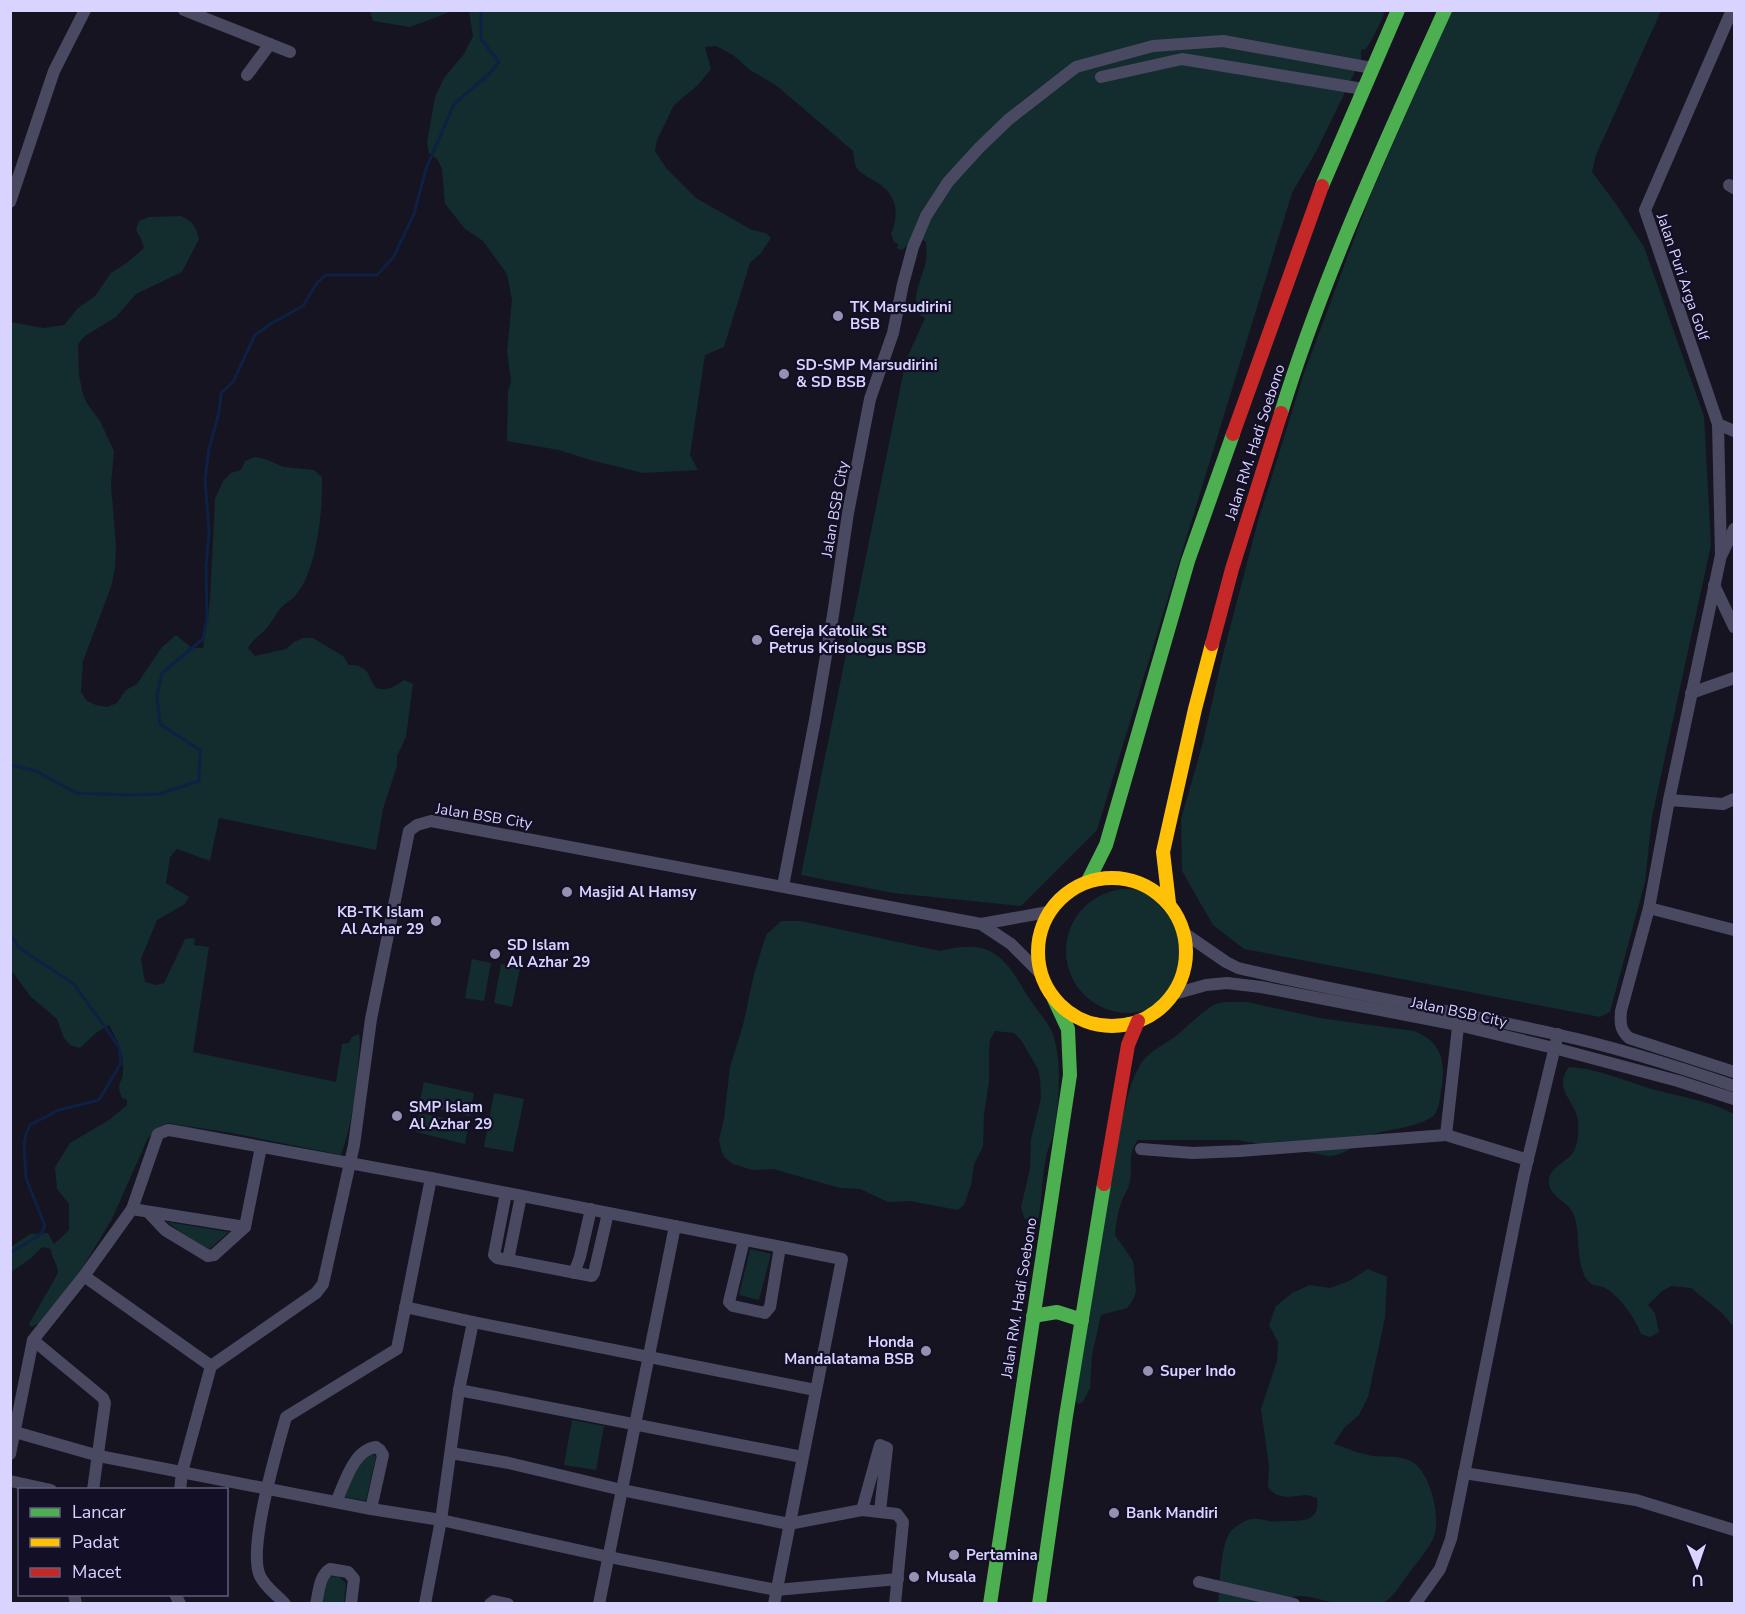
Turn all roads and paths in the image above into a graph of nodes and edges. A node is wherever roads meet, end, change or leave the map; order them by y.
1 (86, 10) edge
2 (184, 10) edge
3 (1398, 10) edge
4 (1445, 10) edge
5 (1732, 10) edge
6 (270, 44) junction
7 (1153, 46) junction
8 (290, 52) dead end
9 (1182, 59) junction
10 (1372, 68) junction
11 (247, 75) dead end
12 (1101, 77) dead end
13 (1363, 89) junction
14 (11, 200) edge
15 (1718, 424) junction
16 (1734, 431) edge
17 (1734, 529) edge
18 (1721, 555) junction
19 (1714, 585) junction
20 (1734, 627) edge
21 (1734, 678) edge
22 (1691, 693) junction
23 (1669, 800) junction
24 (1731, 804) edge
25 (1088, 881) junction
26 (783, 886) junction
27 (1169, 903) junction
28 (1649, 908) junction
29 (1048, 912) junction
30 (981, 924) junction
31 (1734, 930) edge
32 (1184, 933) junction
33 (1041, 974) junction
34 (1174, 994) junction
35 (1054, 999) junction
36 (1459, 1019) junction
37 (1138, 1021) junction
38 (1558, 1034) junction
39 (1554, 1048) junction
40 (1734, 1072) edge
41 (1734, 1086) edge
42 (1734, 1099) edge
43 (1446, 1135) junction
44 (261, 1148) junction
45 (1141, 1149) dead end
46 (1528, 1160) junction
47 (350, 1163) junction
48 (431, 1178) junction
49 (506, 1193) junction
50 (520, 1196) junction
51 (132, 1209) junction
52 (591, 1209) junction
53 (149, 1213) junction
54 (608, 1213) junction
55 (675, 1226) junction
56 (245, 1227) junction
57 (744, 1240) junction
58 (780, 1247) junction
59 (508, 1260) junction
60 (574, 1273) junction
61 (84, 1276) junction
62 (405, 1307) junction
63 (1033, 1316) junction
64 (1082, 1320) junction
65 (473, 1322) junction
66 (33, 1340) junction
67 (649, 1357) junction
68 (211, 1366) junction
69 (459, 1390) junction
70 (815, 1390) junction
71 (635, 1425) junction
72 (15, 1432) junction
73 (451, 1453) junction
74 (10, 1454) edge
75 (99, 1456) junction
76 (802, 1457) junction
77 (182, 1472) junction
78 (1464, 1473) junction
79 (10, 1481) edge
80 (42, 1488) edge
81 (93, 1488) edge
82 (180, 1488) edge
83 (267, 1488) junction
84 (622, 1490) junction
85 (336, 1502) junction
86 (371, 1509) junction
87 (862, 1510) junction
88 (880, 1511) junction
89 (441, 1520) junction
90 (789, 1524) junction
91 (1734, 1530) edge
92 (609, 1557) junction
93 (898, 1579) junction
94 (1199, 1582) dead end
95 (776, 1590) junction
96 (285, 1604) edge
97 (316, 1604) edge
98 (351, 1604) edge
99 (425, 1604) edge
100 (490, 1604) edge
101 (508, 1604) edge
102 (599, 1604) edge
103 (774, 1604) edge
104 (895, 1604) edge
105 (990, 1604) edge
106 (1039, 1604) edge
107 (1294, 1604) edge
108 (1415, 1604) edge

1 - 14 street
2 - 6 street
3 - 10 main road, Jalan RM. Hadi Soebono
4 - 27 main road, Jalan RM. Hadi Soebono
5 - 15 street, Jalan Puri Arga Golf
6 - 8 street
6 - 11 street
7 - 9 street
7 - 10 street, Jalan BSB City
7 - 26 street, Jalan BSB City
9 - 12 street
9 - 13 street
10 - 13 main road, Jalan RM. Hadi Soebono
13 - 25 main road, Jalan RM. Hadi Soebono
15 - 16 street
15 - 18 street, Jalan Puri Arga Golf
17 - 18 street, Jalan Puri Arga Golf
18 - 19 street, Jalan Puri Arga Golf
19 - 20 street
19 - 22 street, Jalan Puri Arga Golf
21 - 22 street
22 - 23 street, Jalan Puri Arga Golf
23 - 24 street
23 - 28 street, Jalan Puri Arga Golf
25 - 27 main road, Jalan RM. Hadi Soebono
25 - 29 main road, Jalan RM. Hadi Soebono
26 - 30 street, Jalan BSB City
26 - 47 street, Jalan BSB City
27 - 32 main road, Jalan RM. Hadi Soebono
28 - 31 street
28 - 40 street, Jalan Puri Arga Golf
29 - 30 street, Jalan BSB City
29 - 33 main road, Jalan RM. Hadi Soebono
30 - 33 street, Jalan BSB City
32 - 34 main road, Jalan RM. Hadi Soebono
32 - 36 street, Jalan BSB City
33 - 35 main road, Jalan RM. Hadi Soebono
34 - 36 street, Jalan BSB City
34 - 37 main road, Jalan RM. Hadi Soebono
35 - 37 main road, Jalan RM. Hadi Soebono
35 - 63 main road, Jalan RM. Hadi Soebono
36 - 38 street, Jalan BSB City
36 - 39 street, Jalan BSB City
36 - 43 street
37 - 64 main road
38 - 39 street
38 - 41 street, Jalan BSB City
39 - 42 street, Jalan BSB City
39 - 46 street
43 - 45 street
43 - 46 street
44 - 47 street
44 - 51 street
44 - 56 street
46 - 78 street
47 - 48 street
47 - 68 street, Jalan BSB City
48 - 49 street
48 - 62 street
49 - 50 street
49 - 59 street
50 - 52 street
50 - 59 street
51 - 53 street
51 - 61 street
52 - 54 street
52 - 60 street
53 - 56 street
53 - 56 street
54 - 55 street
54 - 60 street
55 - 57 street
55 - 67 street
57 - 58 street
57 - 58 street
58 - 70 street
59 - 60 street
61 - 66 street
61 - 68 street
62 - 65 street
62 - 83 street
63 - 64 main road
63 - 105 main road, Jalan RM. Hadi Soebono
64 - 106 main road
65 - 67 street
65 - 69 street
66 - 72 street
66 - 75 street
67 - 70 street
67 - 71 street
68 - 77 street
69 - 71 street
69 - 73 street
70 - 76 street
71 - 76 street
71 - 84 street
72 - 74 street
72 - 75 street
73 - 84 street
73 - 89 street
75 - 77 street
75 - 81 street
76 - 90 street
77 - 82 street
77 - 83 street
78 - 91 street
78 - 108 street
79 - 80 street
83 - 85 street
83 - 96 street
84 - 90 street
84 - 92 street
85 - 86 street
85 - 86 street
86 - 89 street
87 - 88 street
87 - 88 street
87 - 90 street
88 - 93 street
89 - 92 street
89 - 99 street
90 - 95 street
92 - 95 street
92 - 102 street
93 - 95 street
93 - 104 street
94 - 107 street
95 - 103 street
97 - 98 street
100 - 101 street

